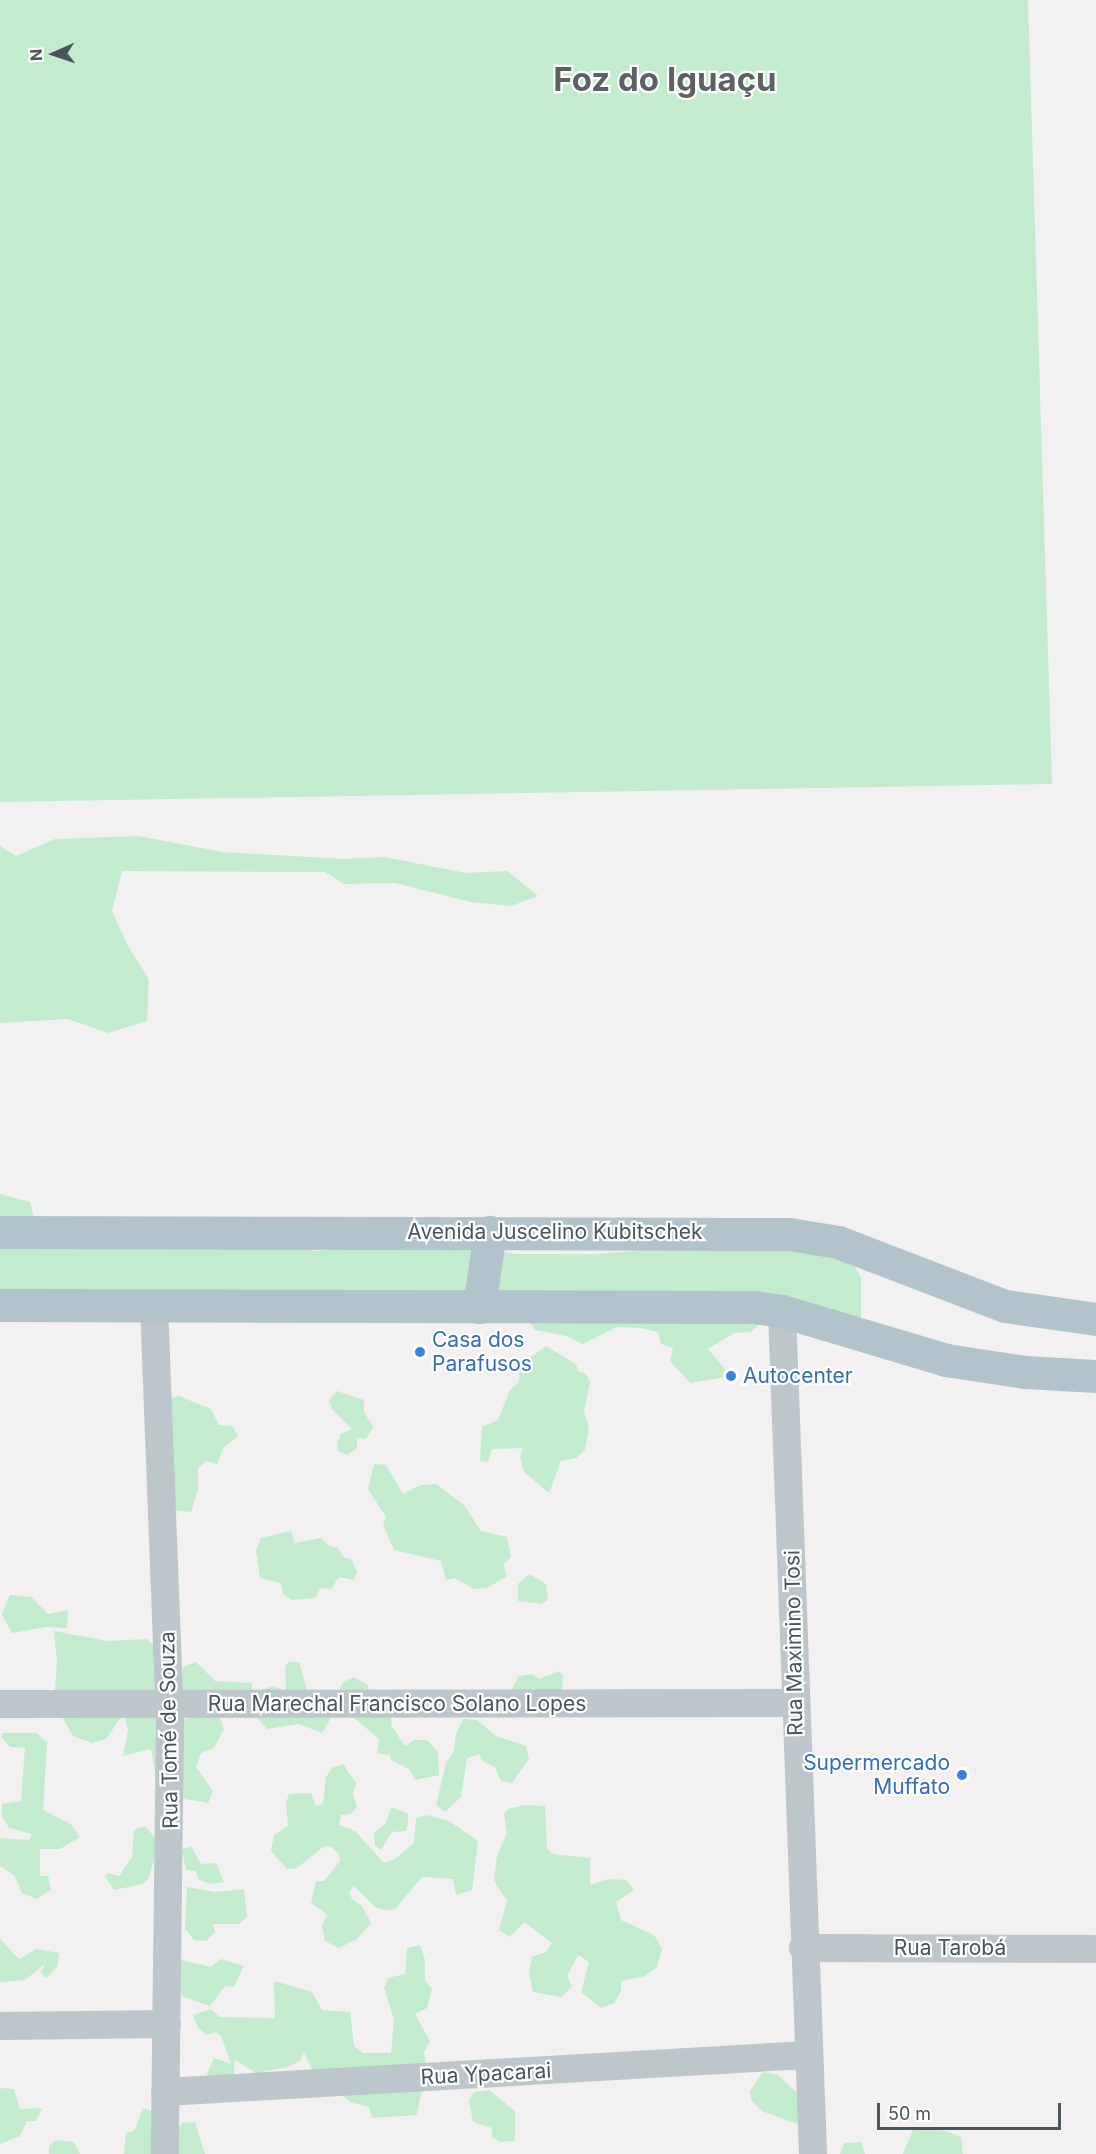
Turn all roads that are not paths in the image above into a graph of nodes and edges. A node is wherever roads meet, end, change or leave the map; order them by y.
1 (0, 1232) edge
2 (490, 1232) junction
3 (0, 1305) edge
4 (154, 1305) junction
5 (478, 1307) junction
6 (782, 1311) junction
7 (1096, 1319) edge
8 (1096, 1376) edge
9 (794, 1703) junction
10 (0, 1704) edge
11 (169, 1704) junction
12 (803, 1948) junction
13 (1096, 1949) edge
14 (167, 2024) junction
15 (0, 2026) edge
16 (807, 2055) junction
17 (165, 2092) junction
18 (165, 2154) edge
19 (813, 2154) edge

1 - 2 main road, Avenida Juscelino Kubitschek
2 - 5 main road
2 - 7 main road, Avenida Juscelino Kubitschek
3 - 4 main road
4 - 5 main road
4 - 11 street, Rua Tomé de Souza
5 - 6 main road
6 - 8 main road
6 - 9 street, Rua Maximino Tosi
9 - 11 street, Rua Marechal Francisco Solano Lopes
9 - 12 street, Rua Maximino Tosi
10 - 11 street, Rua Marechal Francisco Solano Lopes
11 - 14 street, Rua Tomé de Souza
12 - 13 street, Rua Tarobá
12 - 16 street, Rua Maximino Tosi
14 - 15 street
14 - 17 street, Rua Tomé de Souza
16 - 17 street, Rua Ypacarai
16 - 19 street, Rua Maximino Tosi
17 - 18 street, Rua Tomé de Souza

